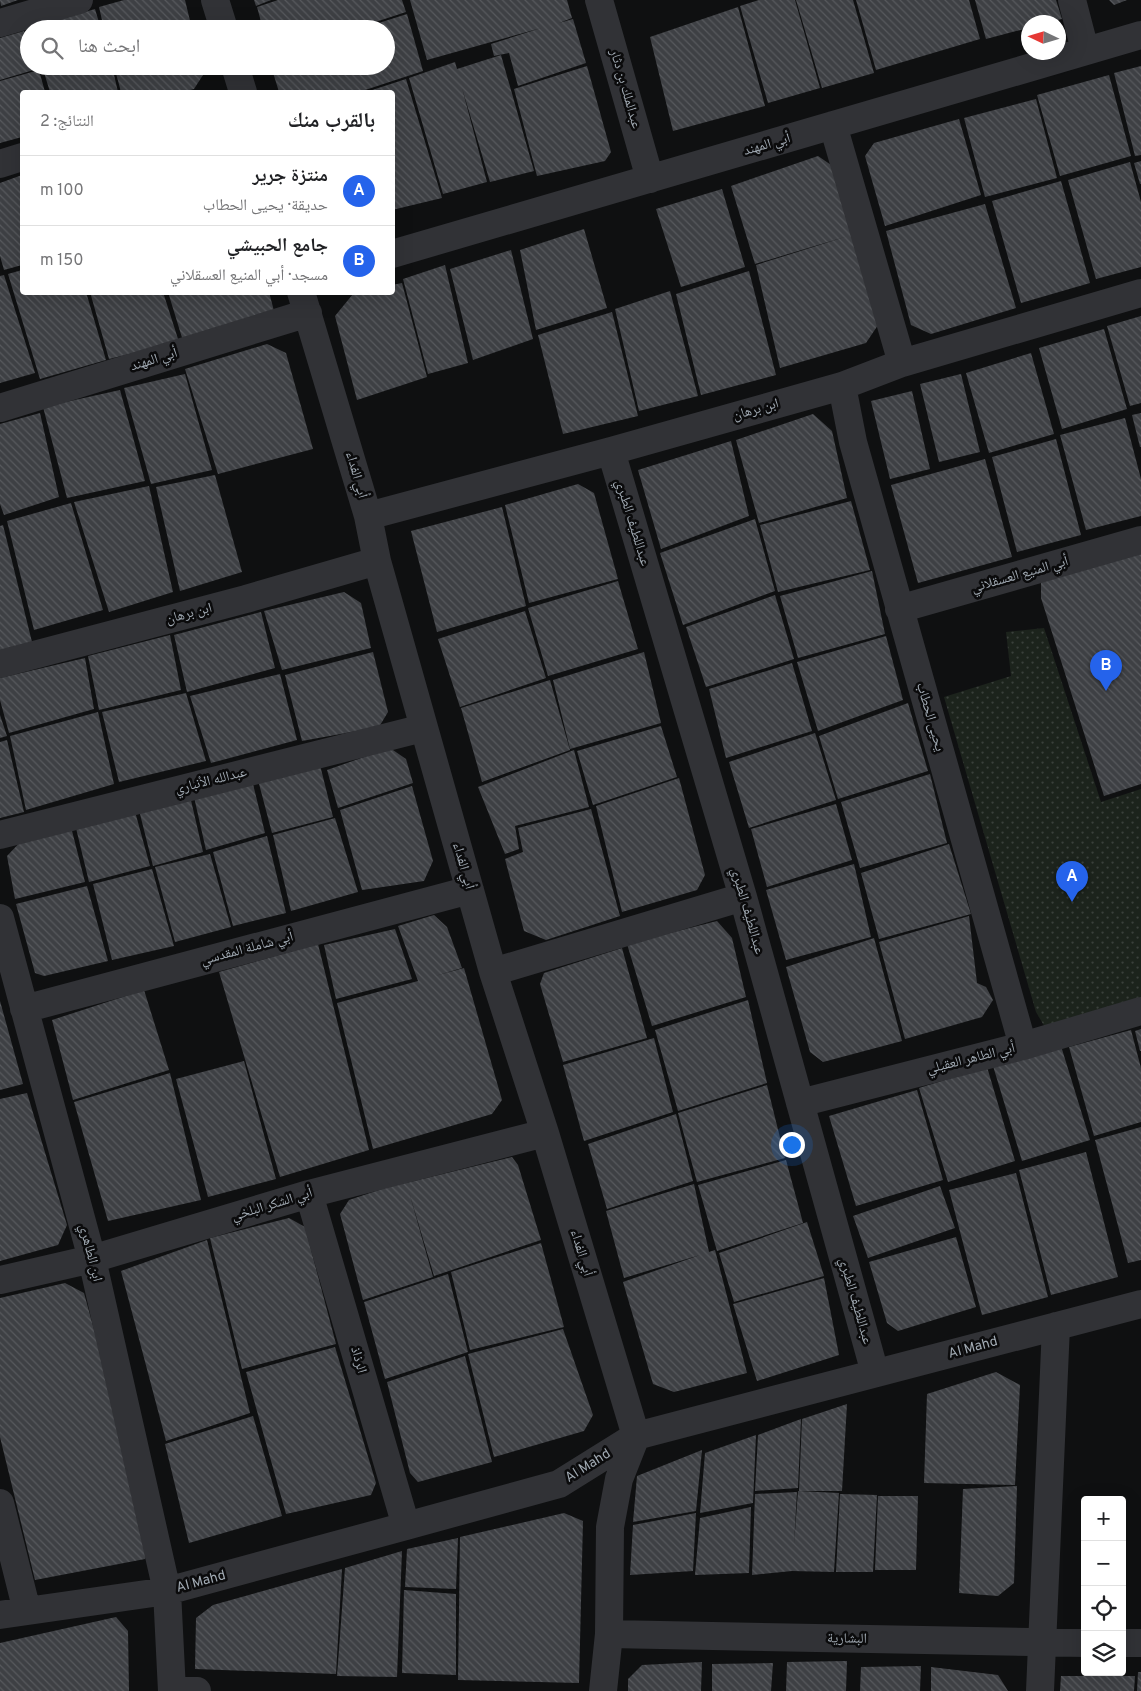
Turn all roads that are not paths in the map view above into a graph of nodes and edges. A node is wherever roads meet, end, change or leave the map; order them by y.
1 (79, 0) edge
2 (215, 0) edge
3 (599, 0) edge
4 (1072, 0) edge
5 (221, 20) edge
6 (0, 24) edge
7 (1141, 35) edge
8 (1085, 50) junction
9 (833, 125) junction
10 (20, 159) edge
11 (0, 164) edge
12 (650, 179) junction
13 (395, 253) edge
14 (1141, 293) edge
15 (305, 303) edge
16 (902, 363) junction
17 (842, 386) junction
18 (0, 408) edge
19 (611, 451) junction
20 (368, 516) junction
21 (1141, 540) edge
22 (377, 561) junction
23 (899, 609) junction
24 (0, 664) edge
25 (423, 728) junction
26 (0, 836) edge
27 (470, 890) junction
28 (743, 897) junction
29 (0, 918) edge
30 (493, 972) junction
31 (24, 1009) junction
32 (1141, 1012) edge
33 (1023, 1046) junction
34 (800, 1103) junction
35 (545, 1133) junction
36 (309, 1194) junction
37 (92, 1259) junction
38 (0, 1280) edge
39 (1141, 1304) edge
40 (1056, 1326) junction
41 (875, 1373) junction
42 (636, 1436) junction
43 (0, 1503) edge
44 (406, 1526) junction
45 (168, 1591) junction
46 (27, 1611) junction
47 (0, 1615) edge
48 (610, 1634) junction
49 (1042, 1643) junction
50 (1081, 1643) edge
51 (1126, 1643) edge
52 (1141, 1644) edge
53 (172, 1691) edge
54 (197, 1691) edge
55 (603, 1691) edge
56 (1040, 1691) edge

1 - 6 street
2 - 5 street
3 - 12 street, عبدالملك بن دثار
4 - 8 street
7 - 8 street, أبي المهند
8 - 9 street, أبي المهند
9 - 12 street, أبي المهند
9 - 16 street
10 - 11 street
12 - 13 street, أبي المهند
14 - 16 street, ابن برهان
15 - 18 street, أبي المهند
15 - 20 street, أبي الفداء
16 - 17 street, ابن برهان
17 - 19 street, ابن برهان
17 - 23 street, يحيى الحطاب
19 - 20 street, ابن برهان
19 - 28 street, عبداللطيف الطبري
20 - 22 street, أبي الفداء
21 - 23 street, أبي المنيع العسقلاني
22 - 24 street, ابن برهان
22 - 25 street, أبي الفداء
23 - 33 street, يحيى الحطاب
25 - 26 street, عبدالله الأنباري
25 - 27 street, أبي الفداء
27 - 30 street, أبي الفداء
27 - 31 street, أبي شاملة المقدسي
28 - 30 street
28 - 34 street, عبداللطيف الطبري
29 - 31 street, ابن الطاهري
30 - 35 street, أبي الفداء
31 - 37 street, ابن الطاهري
32 - 33 street, أبي الطاهر العقيلي
33 - 34 street, أبي الطاهر العقيلي
34 - 41 street, عبداللطيف الطبري
35 - 36 street, أبي الشكر البلخي
35 - 42 street, أبي الفداء
36 - 37 street, أبي الشكر البلخي
36 - 44 street, الرذاذ
37 - 38 street, أبي الشكر البلخي
37 - 45 street, ابن الطاهري
39 - 40 street, Al Mahd
40 - 41 street, Al Mahd
40 - 49 street
41 - 42 street, Al Mahd
42 - 44 street, Al Mahd
42 - 48 street
43 - 46 street
44 - 45 street, Al Mahd
45 - 46 street, Al Mahd
45 - 53 street, ابن الطاهري
46 - 47 street, Al Mahd
48 - 49 street, البشارية
48 - 55 street
49 - 50 street, البشارية
49 - 56 street
51 - 52 street
53 - 54 street

